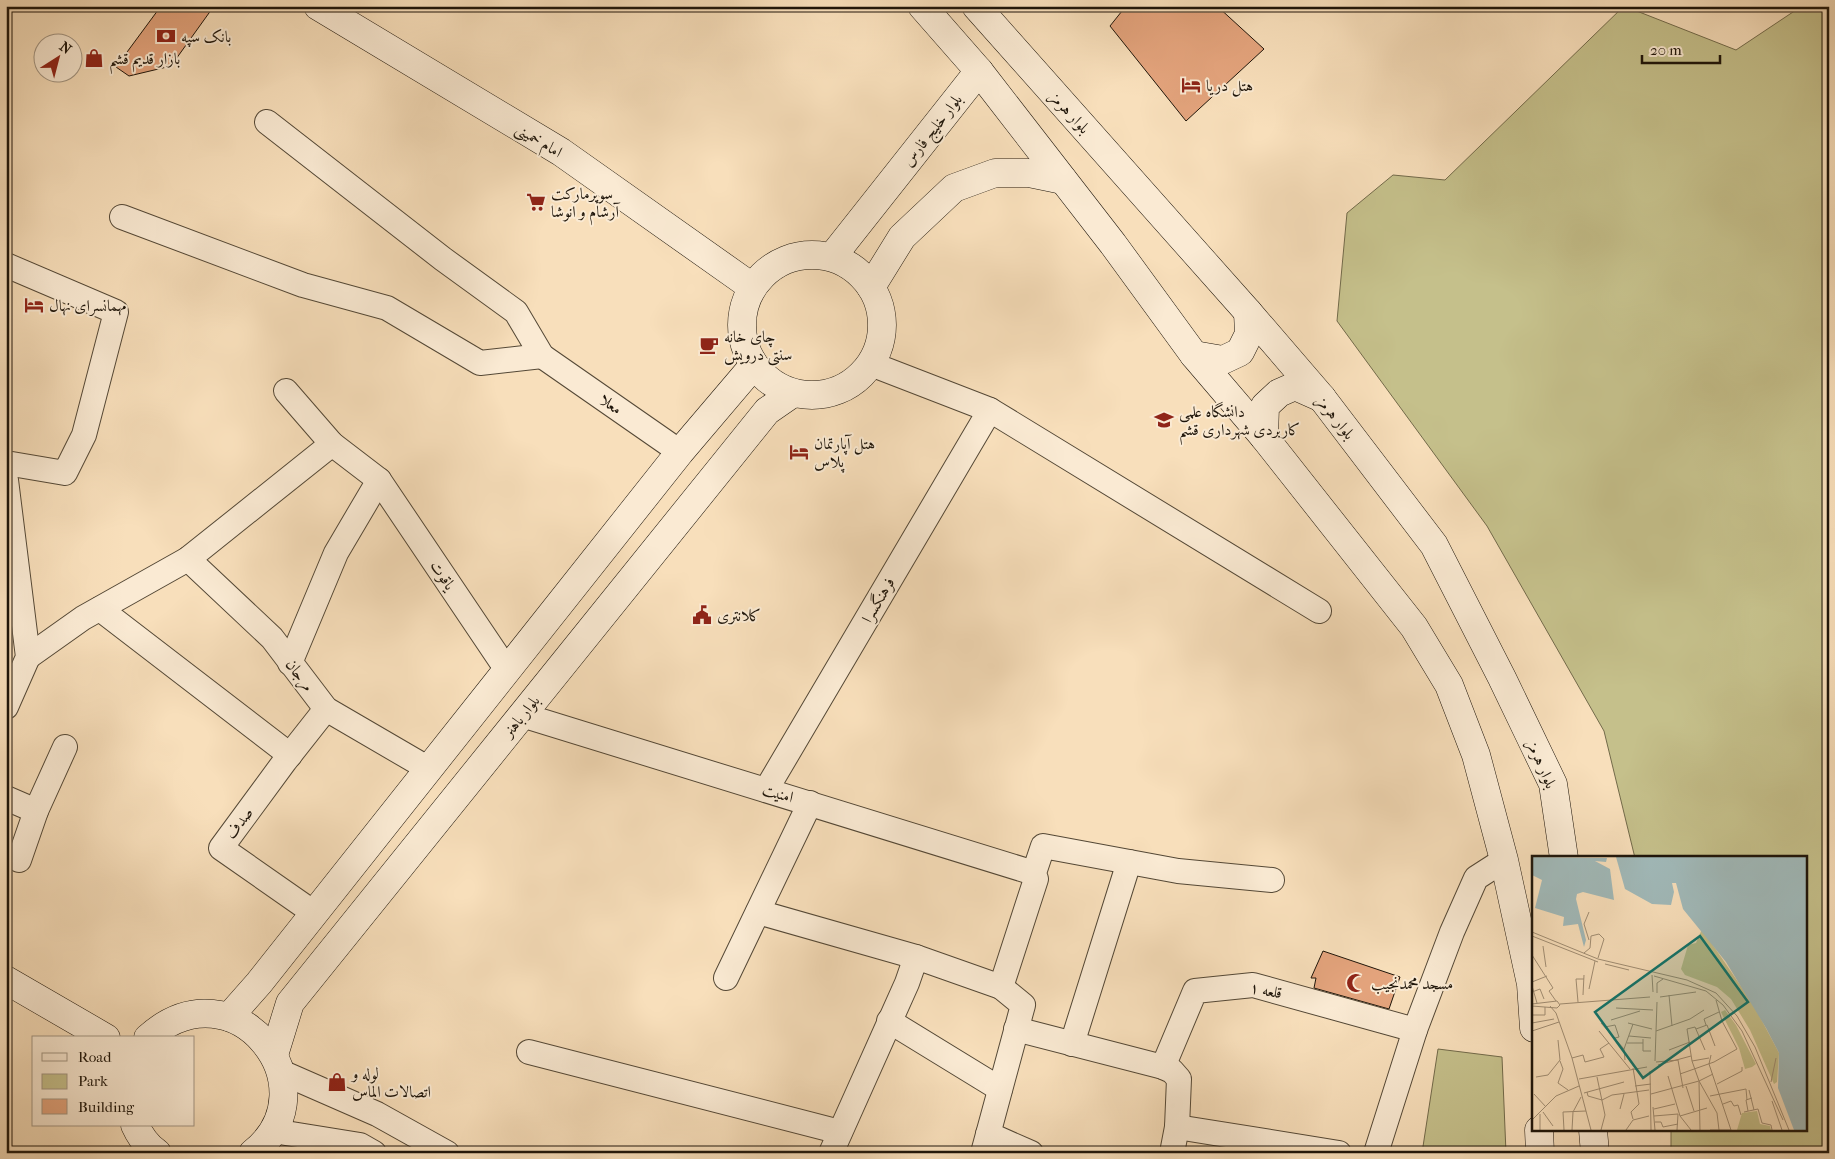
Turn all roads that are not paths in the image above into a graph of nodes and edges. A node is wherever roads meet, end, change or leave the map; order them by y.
1 (318, 6) edge
2 (922, 6) edge
3 (976, 6) edge
4 (979, 71) junction
5 (267, 122) dead end
6 (1063, 180) junction
7 (122, 217) dead end
8 (832, 257) junction
9 (6, 265) edge
10 (752, 287) junction
11 (871, 287) junction
12 (1248, 312) junction
13 (1194, 355) junction
14 (542, 356) junction
15 (871, 364) junction
16 (754, 365) junction
17 (286, 391) dead end
18 (793, 393) junction
19 (1322, 398) junction
20 (990, 410) junction
21 (1264, 437) junction
22 (332, 444) junction
23 (680, 452) junction
24 (6, 463) edge
25 (6, 480) edge
26 (379, 480) junction
27 (188, 559) junction
28 (100, 608) junction
29 (1319, 611) dead end
30 (28, 658) junction
31 (290, 663) junction
32 (507, 670) junction
33 (6, 707) edge
34 (326, 709) junction
35 (522, 715) junction
36 (65, 746) dead end
37 (290, 755) junction
38 (428, 769) junction
39 (766, 790) junction
40 (6, 798) edge
41 (810, 803) junction
42 (36, 811) junction
43 (1564, 856) edge
44 (19, 860) dead end
45 (1504, 860) junction
46 (1129, 862) junction
47 (1034, 873) junction
48 (1272, 880) dead end
49 (758, 912) junction
50 (314, 913) junction
51 (916, 957) junction
52 (726, 978) dead end
53 (6, 980) edge
54 (1001, 987) junction
55 (1532, 999) edge
56 (229, 1018) junction
57 (889, 1021) junction
58 (1016, 1029) junction
59 (1415, 1030) junction
60 (103, 1036) edge
61 (151, 1036) edge
62 (1072, 1044) junction
63 (529, 1052) dead end
64 (277, 1064) junction
65 (1164, 1067) junction
66 (1000, 1089) junction
67 (1177, 1127) junction
68 (273, 1132) junction
69 (1539, 1132) edge
70 (1594, 1132) edge
71 (134, 1137) edge
72 (835, 1143) edge
73 (986, 1143) edge
74 (157, 1153) edge
75 (253, 1153) edge
76 (374, 1153) edge
77 (447, 1153) edge
78 (1031, 1153) edge
79 (1172, 1153) edge
80 (1339, 1153) edge
81 (1376, 1153) edge
82 (1540, 1153) edge
83 (1595, 1153) edge

1 - 10 main road, امام خمینی
2 - 4 main road
3 - 12 main road, بلوار هرمز
4 - 6 main road
4 - 8 main road, بلوار خلیج فارس
5 - 14 street
6 - 11 main road
6 - 13 main road
7 - 14 street
8 - 10 main road
8 - 11 main road
9 - 24 street
10 - 16 main road
11 - 15 main road
12 - 13 main road
12 - 19 main road, بلوار هرمز
13 - 21 main road
14 - 23 street, معلا
15 - 18 main road
15 - 20 street
16 - 18 main road
16 - 23 main road
17 - 22 street, یاقوت
18 - 35 main road, بلوار باهنر
19 - 21 main road
19 - 43 main road, بلوار هرمز
20 - 29 street
20 - 39 street, فرهنگسرا
21 - 45 main road
22 - 26 street, یاقوت
22 - 27 street
23 - 32 main road
25 - 30 street
26 - 31 street
26 - 32 street, یاقوت
27 - 28 street
27 - 31 street, مرجان
28 - 30 street
28 - 37 street
30 - 33 street
31 - 34 street, مرجان
32 - 38 main road
34 - 37 street, صدف
34 - 38 street, مرجان
35 - 39 street, امنیت
35 - 64 main road, بلوار باهنر
36 - 42 street
37 - 50 street, صدف
38 - 50 main road
39 - 41 street, امنیت
40 - 42 street
41 - 47 street, امنیت
41 - 49 street
42 - 44 street
45 - 55 main road
45 - 59 street
46 - 47 street
46 - 48 street
46 - 62 street
47 - 54 street
49 - 51 street
49 - 52 street
50 - 56 main road
51 - 54 street
51 - 57 street
53 - 60 main road
54 - 58 street
56 - 61 main road
56 - 64 main road
57 - 66 street
57 - 72 street
58 - 62 street
58 - 66 street
59 - 65 street, قلعه ۱
59 - 81 street
62 - 65 street
63 - 72 street
64 - 68 main road
64 - 77 street
65 - 67 street
66 - 73 street
67 - 79 street
67 - 80 street
68 - 75 main road
68 - 76 street
69 - 82 main road
70 - 83 main road
71 - 74 main road
73 - 78 street

